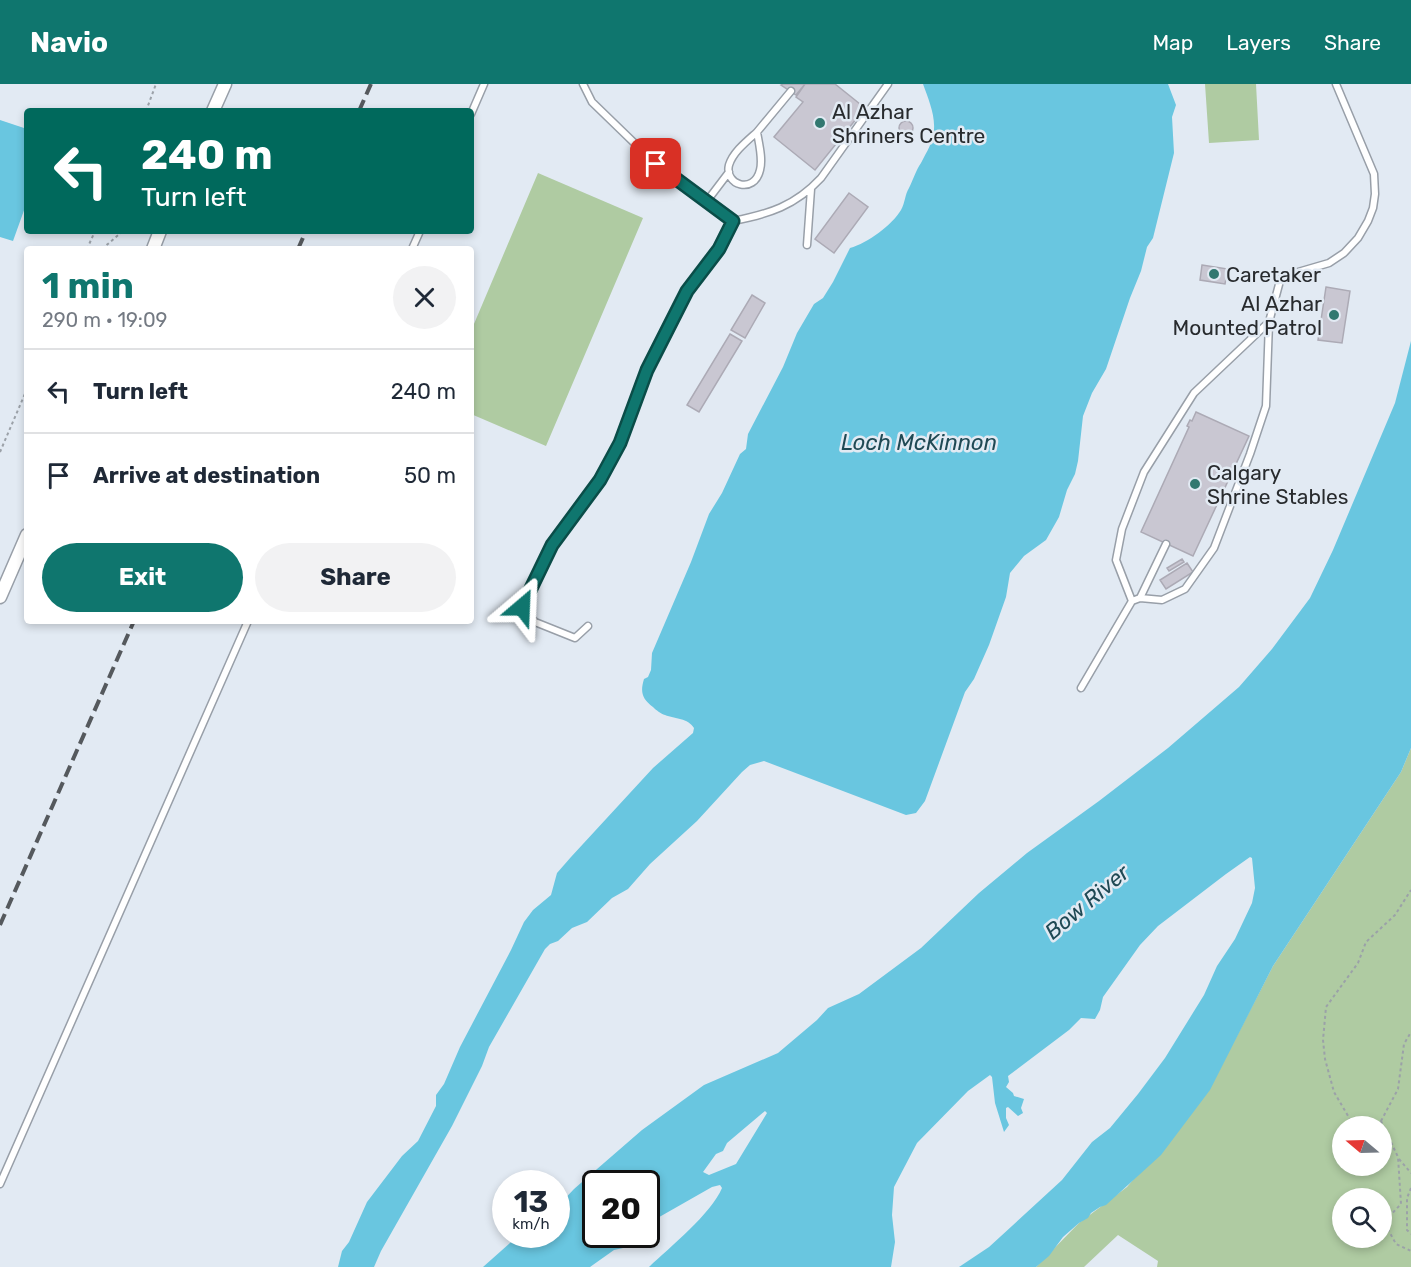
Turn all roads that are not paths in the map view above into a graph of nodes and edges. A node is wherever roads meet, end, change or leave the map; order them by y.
1 (225, 84) edge
2 (484, 84) edge
3 (583, 84) edge
4 (888, 84) edge
5 (1336, 84) edge
6 (791, 91) dead end
7 (214, 108) edge
8 (474, 108) edge
9 (757, 132) junction
10 (729, 172) junction
11 (811, 189) junction
12 (707, 201) junction
13 (733, 221) junction
14 (807, 245) dead end
15 (1269, 322) junction
16 (24, 543) edge
17 (1166, 544) dead end
18 (0, 597) edge
19 (1140, 598) junction
20 (1132, 601) junction
21 (247, 624) edge
22 (588, 626) dead end
23 (1081, 688) dead end
24 (0, 1184) edge

1 - 7 street
2 - 8 lane
3 - 12 lane
4 - 11 lane
5 - 15 lane
6 - 9 lane
9 - 10 lane
9 - 10 lane
10 - 12 lane
11 - 13 lane
11 - 14 lane
12 - 13 lane
13 - 22 lane
15 - 19 lane
15 - 20 lane
16 - 18 street
17 - 19 lane
19 - 20 lane
20 - 23 lane
21 - 24 lane

